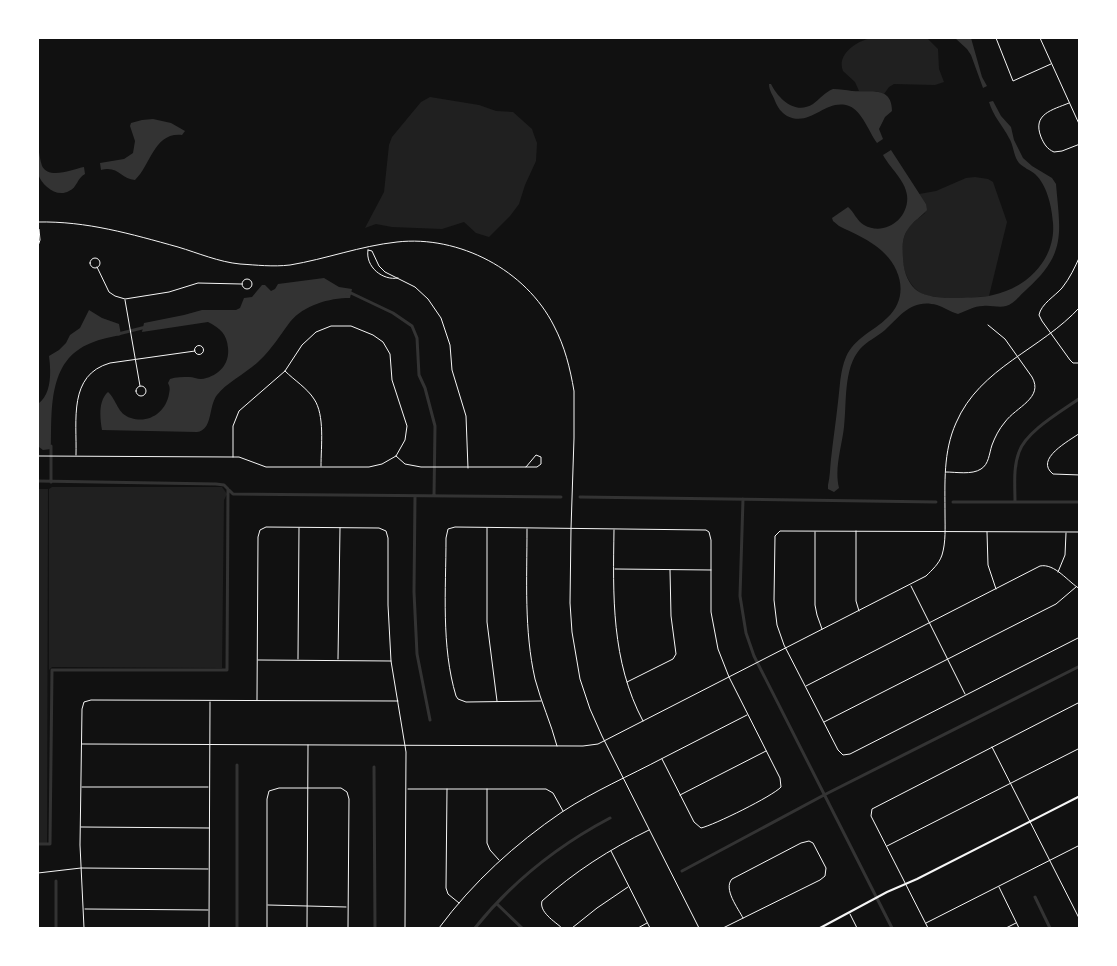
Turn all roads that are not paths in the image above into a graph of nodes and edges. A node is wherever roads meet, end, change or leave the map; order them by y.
1 (996, 38) edge
2 (1040, 38) edge
3 (1051, 64) junction
4 (1069, 102) junction
5 (1080, 126) edge
6 (1080, 144) edge
7 (38, 222) edge
8 (38, 228) edge
9 (38, 246) edge
10 (368, 246) junction
11 (368, 250) junction
12 (1080, 256) edge
13 (379, 266) junction
14 (97, 267) dead end
15 (374, 270) junction
16 (399, 278) junction
17 (241, 284) junction
18 (125, 299) junction
19 (1080, 307) edge
20 (988, 325) dead end
21 (1050, 333) junction
22 (195, 351) dead end
23 (1017, 357) junction
24 (135, 359) junction
25 (1080, 363) edge
26 (285, 371) junction
27 (140, 386) junction
28 (1080, 434) edge
29 (38, 456) edge
30 (76, 456) junction
31 (396, 456) junction
32 (233, 457) junction
33 (321, 466) junction
34 (526, 467) junction
35 (468, 468) junction
36 (945, 472) junction
37 (1080, 475) edge
38 (299, 527) junction
39 (340, 527) junction
40 (487, 528) junction
41 (527, 528) junction
42 (571, 529) junction
43 (614, 529) junction
44 (815, 531) junction
45 (856, 531) junction
46 (945, 531) junction
47 (987, 531) junction
48 (1066, 532) junction
49 (1080, 532) edge
50 (614, 569) junction
51 (670, 570) junction
52 (711, 570) junction
53 (1058, 572) junction
54 (910, 585) junction
55 (1076, 587) junction
56 (996, 589) junction
57 (1080, 589) edge
58 (859, 611) junction
59 (929, 623) junction
60 (822, 630) junction
61 (1080, 637) edge
62 (786, 649) junction
63 (258, 660) junction
64 (298, 660) junction
65 (338, 660) junction
66 (947, 660) junction
67 (392, 661) junction
68 (729, 677) junction
69 (627, 682) junction
70 (805, 686) junction
71 (966, 695) junction
72 (210, 700) junction
73 (257, 700) junction
74 (398, 701) junction
75 (497, 701) junction
76 (541, 701) junction
77 (1080, 702) edge
78 (748, 715) junction
79 (643, 721) junction
80 (824, 722) junction
81 (604, 741) junction
82 (82, 744) junction
83 (210, 744) junction
84 (308, 744) junction
85 (406, 745) junction
86 (556, 746) junction
87 (992, 746) junction
88 (1080, 748) edge
89 (767, 751) junction
90 (662, 759) junction
91 (623, 778) junction
92 (1010, 783) junction
93 (81, 787) junction
94 (210, 788) junction
95 (308, 788) junction
96 (407, 789) junction
97 (447, 789) junction
98 (488, 789) junction
99 (680, 795) junction
100 (1080, 796) edge
101 (563, 811) junction
102 (1030, 822) junction
103 (81, 827) junction
104 (209, 828) junction
105 (649, 830) junction
106 (1080, 845) edge
107 (887, 846) junction
108 (611, 850) junction
109 (500, 861) junction
110 (1050, 861) junction
111 (81, 868) junction
112 (209, 869) junction
113 (38, 872) edge
114 (906, 884) junction
115 (629, 886) junction
116 (999, 886) junction
117 (459, 903) junction
118 (267, 906) junction
119 (308, 906) junction
120 (348, 907) junction
121 (84, 908) junction
122 (209, 910) junction
123 (850, 913) junction
124 (743, 918) junction
125 (1080, 920) edge
126 (647, 923) junction
127 (1017, 923) junction
128 (926, 924) junction
129 (84, 928) edge
130 (209, 928) edge
131 (267, 928) edge
132 (307, 928) edge
133 (348, 928) edge
134 (405, 928) edge
135 (439, 928) edge
136 (562, 928) edge
137 (572, 928) edge
138 (638, 928) edge
139 (650, 928) edge
140 (699, 928) edge
141 (723, 928) edge
142 (820, 928) edge
143 (857, 928) edge
144 (928, 928) edge
145 (1006, 928) edge
146 (1020, 928) edge

1 - 3 street
2 - 3 street
3 - 4 street
4 - 5 street
4 - 6 street
7 - 10 street
8 - 9 street
10 - 11 street
10 - 42 street
11 - 13 street
11 - 15 street
12 - 21 street
13 - 15 street
13 - 16 street
14 - 18 street
15 - 16 street
16 - 35 street
17 - 17 street
17 - 18 street
18 - 24 street
19 - 21 street
20 - 23 street
21 - 23 street
21 - 25 street
22 - 24 street
23 - 36 street
23 - 36 street
24 - 27 street
24 - 30 street
26 - 31 street
26 - 32 street
26 - 33 street
27 - 27 street
28 - 37 street
29 - 30 street
30 - 32 street
31 - 33 street
31 - 35 street
32 - 33 street
34 - 34 street
34 - 35 street
36 - 46 street
38 - 39 street
38 - 63 street
38 - 64 street
39 - 65 street
39 - 67 street
40 - 41 street
40 - 75 street
40 - 75 street
41 - 42 street
41 - 76 street
42 - 43 street
42 - 81 street
43 - 50 street
43 - 52 street
44 - 45 street
44 - 60 street
44 - 62 street
45 - 46 street
45 - 58 street
46 - 47 street
46 - 54 street
47 - 48 street
47 - 56 street
48 - 49 street
48 - 53 street
50 - 51 street
50 - 69 street
51 - 52 street
51 - 69 street
52 - 68 street
53 - 55 street
53 - 56 street
54 - 58 street
54 - 59 street
55 - 57 street
55 - 66 street
56 - 59 street
58 - 60 street
59 - 66 street
59 - 70 street
60 - 62 street
61 - 71 street
62 - 68 street
62 - 70 street
63 - 64 street
63 - 73 street
64 - 65 street
65 - 67 street
66 - 71 street
66 - 80 street
67 - 74 street
68 - 78 street
68 - 79 street
69 - 79 street
70 - 80 street
71 - 80 street
72 - 73 street
72 - 82 street
72 - 83 street
73 - 74 street
74 - 85 street
75 - 76 street
76 - 86 street
77 - 87 street
78 - 89 street
78 - 90 street
79 - 81 street
81 - 86 street
81 - 91 street
82 - 83 street
82 - 93 street
83 - 84 street
83 - 94 street
84 - 85 street
84 - 95 street
85 - 86 street
85 - 96 street
87 - 92 street
87 - 107 street
88 - 92 street
89 - 99 street
89 - 99 street
90 - 91 street
90 - 99 street
91 - 101 street
91 - 105 street
92 - 102 street
92 - 107 street
93 - 94 street
93 - 103 street
94 - 104 street
95 - 118 street
95 - 119 street
95 - 120 street
96 - 97 street
96 - 134 street
97 - 98 street
97 - 117 street
98 - 101 street
98 - 109 street
100 - 102 street
101 - 109 street
102 - 110 street
102 - 114 street
103 - 104 street
103 - 111 street
104 - 112 street
105 - 108 street
105 - 140 street
106 - 110 street
107 - 114 street
108 - 115 street
108 - 136 street
109 - 117 street
110 - 116 street
110 - 125 street
111 - 112 street
111 - 113 street
111 - 121 street
112 - 122 street
114 - 123 street
114 - 128 street
115 - 126 street
115 - 137 street
116 - 127 street
116 - 128 street
117 - 135 street
118 - 119 street
118 - 131 street
119 - 120 street
119 - 132 street
120 - 133 street
121 - 122 street
121 - 129 street
122 - 130 street
123 - 142 street
123 - 143 street
124 - 124 street
124 - 141 street
126 - 138 street
126 - 139 street
127 - 145 street
127 - 146 street
128 - 144 street

